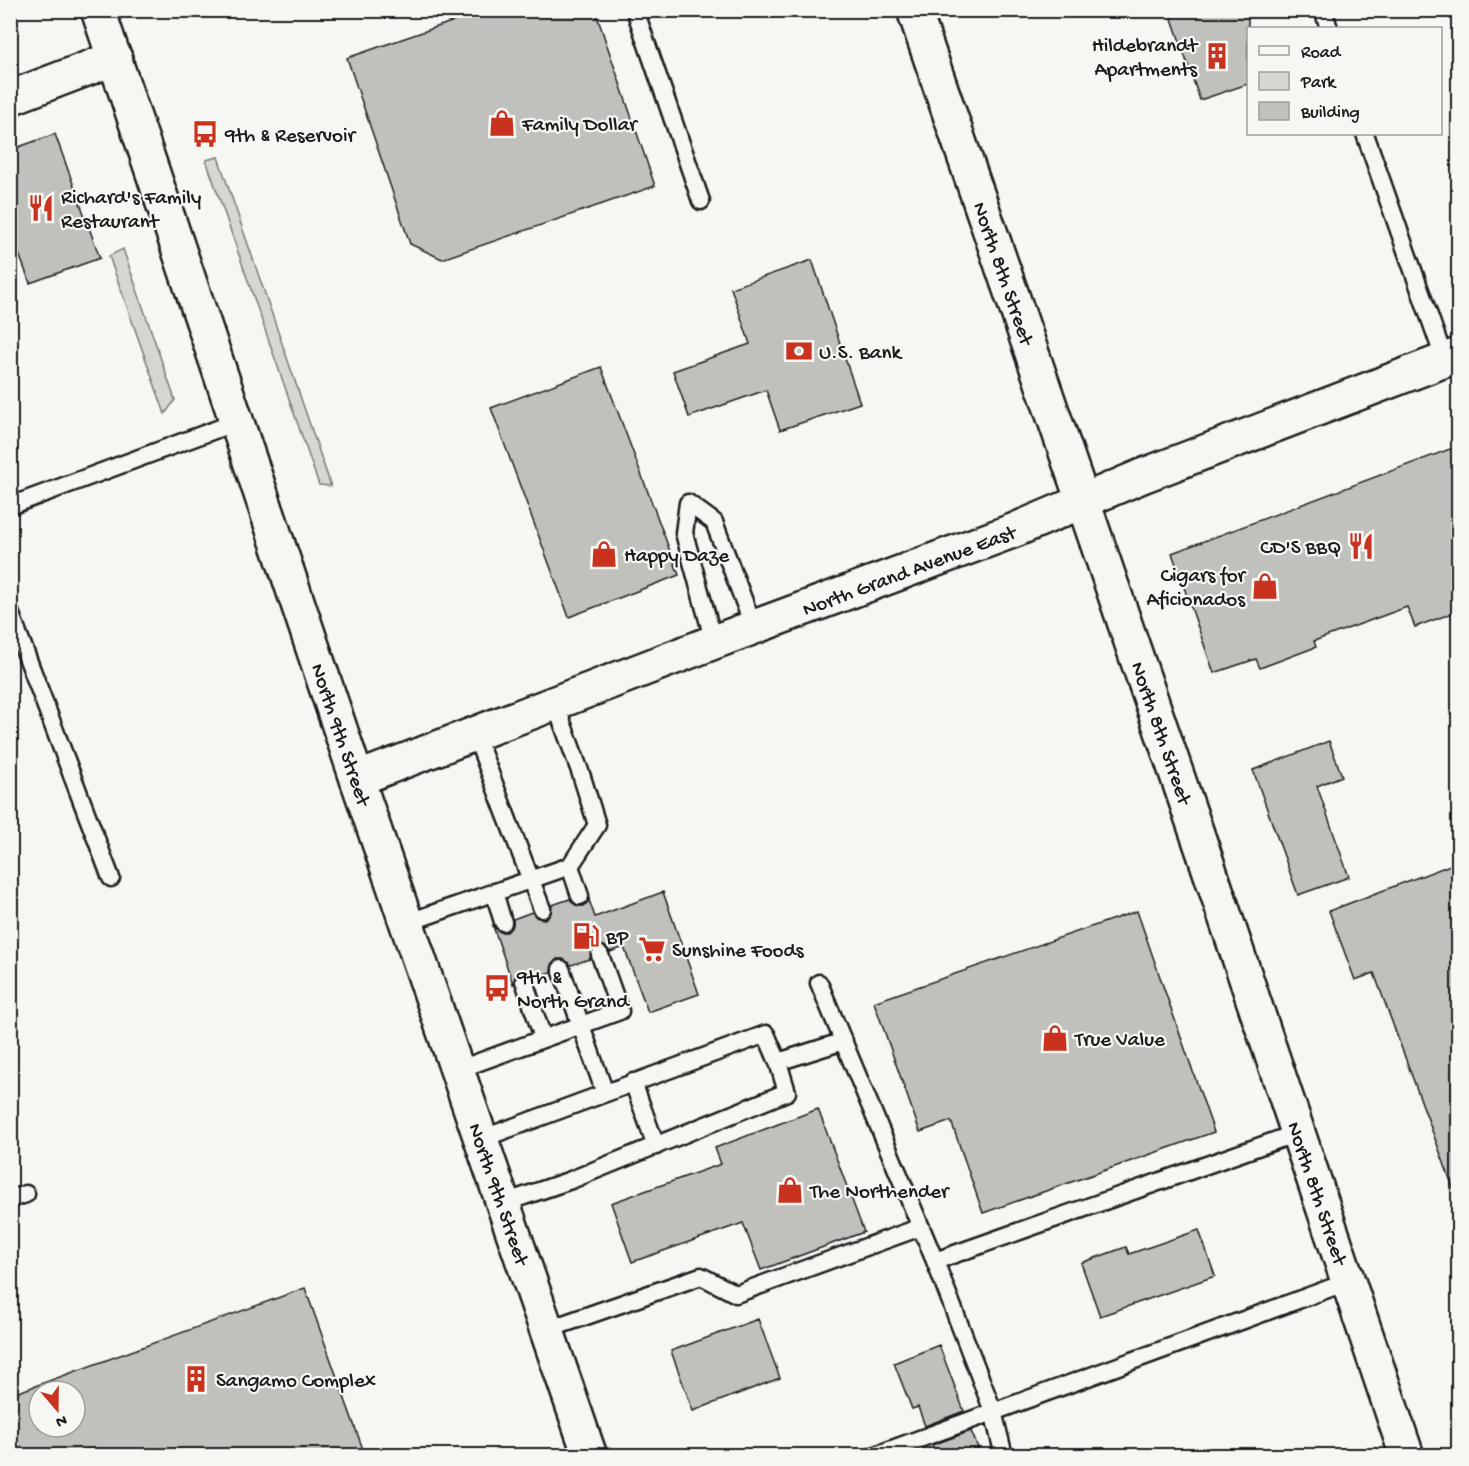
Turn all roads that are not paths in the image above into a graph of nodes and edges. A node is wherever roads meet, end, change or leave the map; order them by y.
1 (99, 10) edge
2 (635, 10) edge
3 (914, 10) edge
4 (1323, 10) edge
5 (1329, 27) edge
6 (115, 58) junction
7 (10, 98) edge
8 (1365, 135) edge
9 (701, 201) dead end
10 (1452, 358) edge
11 (236, 422) junction
12 (1082, 501) junction
13 (10, 506) edge
14 (10, 612) edge
15 (754, 628) junction
16 (714, 642) junction
17 (555, 703) junction
18 (475, 734) junction
19 (357, 779) junction
20 (570, 866) junction
21 (111, 878) dead end
22 (532, 879) junction
23 (494, 892) junction
24 (580, 896) dead end
25 (542, 909) dead end
26 (503, 922) dead end
27 (406, 923) junction
28 (600, 955) dead end
29 (561, 969) dead end
30 (524, 981) dead end
31 (819, 983) dead end
32 (582, 1025) junction
33 (543, 1038) junction
34 (844, 1041) junction
35 (778, 1062) junction
36 (457, 1070) junction
37 (633, 1082) junction
38 (605, 1093) junction
39 (1297, 1133) junction
40 (481, 1139) junction
41 (656, 1146) junction
42 (504, 1203) junction
43 (921, 1227) junction
44 (935, 1261) junction
45 (1347, 1282) junction
46 (546, 1330) junction
47 (993, 1412) junction
48 (590, 1455) edge
49 (873, 1455) edge
50 (1004, 1455) edge
51 (1407, 1455) edge

1 - 6 main road, North 9th Street
2 - 9 lane
3 - 12 main road, North 8th Street
4 - 5 lane
6 - 7 main road
6 - 11 main road, North 9th Street
8 - 10 lane
10 - 12 main road, North Grand Avenue East
11 - 13 lane
11 - 19 main road, North 9th Street
12 - 15 main road, North Grand Avenue East
12 - 39 main road, North 8th Street
14 - 21 lane
15 - 16 main road, North Grand Avenue East
15 - 16 lane
16 - 17 main road, North Grand Avenue East
17 - 18 main road, North Grand Avenue East
17 - 20 lane
18 - 19 main road, North Grand Avenue East
18 - 22 lane
19 - 27 main road, North 9th Street
20 - 22 lane
20 - 24 lane
22 - 23 lane
22 - 25 lane
23 - 26 lane
23 - 27 lane
27 - 36 main road, North 9th Street
28 - 32 lane
29 - 32 lane
30 - 33 lane
31 - 34 lane
32 - 33 lane
32 - 38 lane
33 - 36 lane
34 - 35 lane
34 - 43 lane
35 - 37 lane
35 - 41 lane
36 - 40 main road, North 9th Street
37 - 38 lane
37 - 41 lane
38 - 40 lane
39 - 44 lane
39 - 45 main road, North 8th Street
40 - 42 main road, North 9th Street
41 - 42 lane
42 - 46 main road, North 9th Street
43 - 44 lane
43 - 46 lane
44 - 47 lane
45 - 47 lane
45 - 51 main road, North 8th Street
46 - 48 main road, North 9th Street
47 - 49 lane
47 - 50 lane

